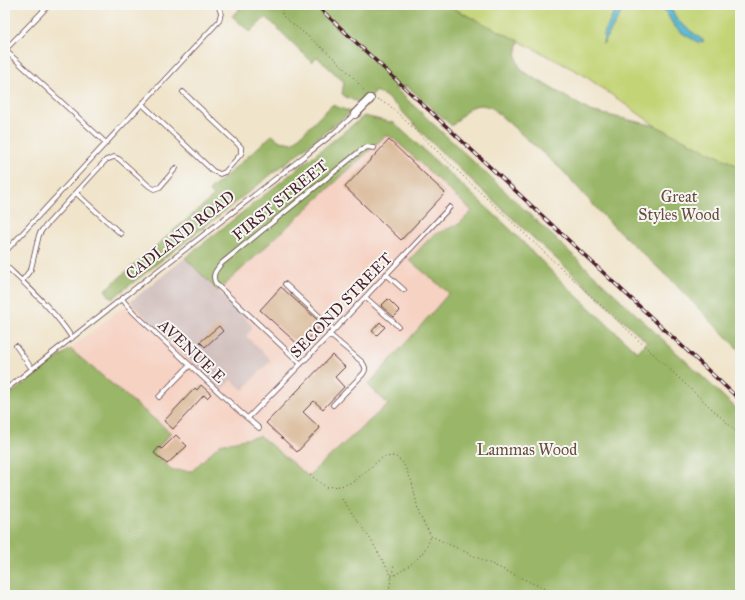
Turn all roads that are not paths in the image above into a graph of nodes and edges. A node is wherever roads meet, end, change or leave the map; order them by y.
1 (49, 5) edge
2 (218, 5) edge
3 (5, 50) edge
4 (183, 92) dead end
5 (370, 99) road end
6 (142, 104) junction
7 (358, 112) joint
8 (106, 143) junction
9 (374, 148) dead end
10 (176, 168) dead end
11 (76, 193) junction
12 (450, 207) dead end
13 (120, 234) dead end
14 (5, 252) edge
15 (5, 265) edge
16 (386, 274) junction
17 (22, 281) junction
18 (285, 284) dead end
19 (404, 290) dead end
20 (365, 296) junction
21 (122, 299) junction
22 (398, 326) dead end
23 (334, 330) junction
24 (330, 334) junction
25 (72, 338) junction
26 (16, 346) dead end
27 (301, 364) junction
28 (190, 365) junction
29 (32, 369) junction
30 (5, 390) edge
31 (160, 397) dead end
32 (333, 405) dead end
33 (248, 418) junction
34 (259, 428) dead end

1 - 3 lane
2 - 6 lane
3 - 8 lane
4 - 6 lane
5 - 7 street, CADLAND ROAD
6 - 8 lane
7 - 21 lane, CADLAND ROAD
8 - 14 lane
9 - 27 lane, FIRST STREET
10 - 11 lane
11 - 13 lane
11 - 17 lane
12 - 16 lane, SECOND STREET
15 - 17 lane
16 - 19 lane
16 - 20 lane, SECOND STREET
17 - 25 lane
18 - 23 lane
20 - 22 lane
20 - 23 lane, SECOND STREET
21 - 25 lane, CADLAND ROAD
21 - 28 lane, AVENUE E
23 - 24 lane, SECOND STREET
24 - 27 lane, SECOND STREET
24 - 32 lane
25 - 29 lane, CADLAND ROAD
26 - 29 lane
27 - 33 lane, SECOND STREET
28 - 31 lane
28 - 33 lane, AVENUE E
29 - 30 lane, CADLAND ROAD
33 - 34 lane, AVENUE E

